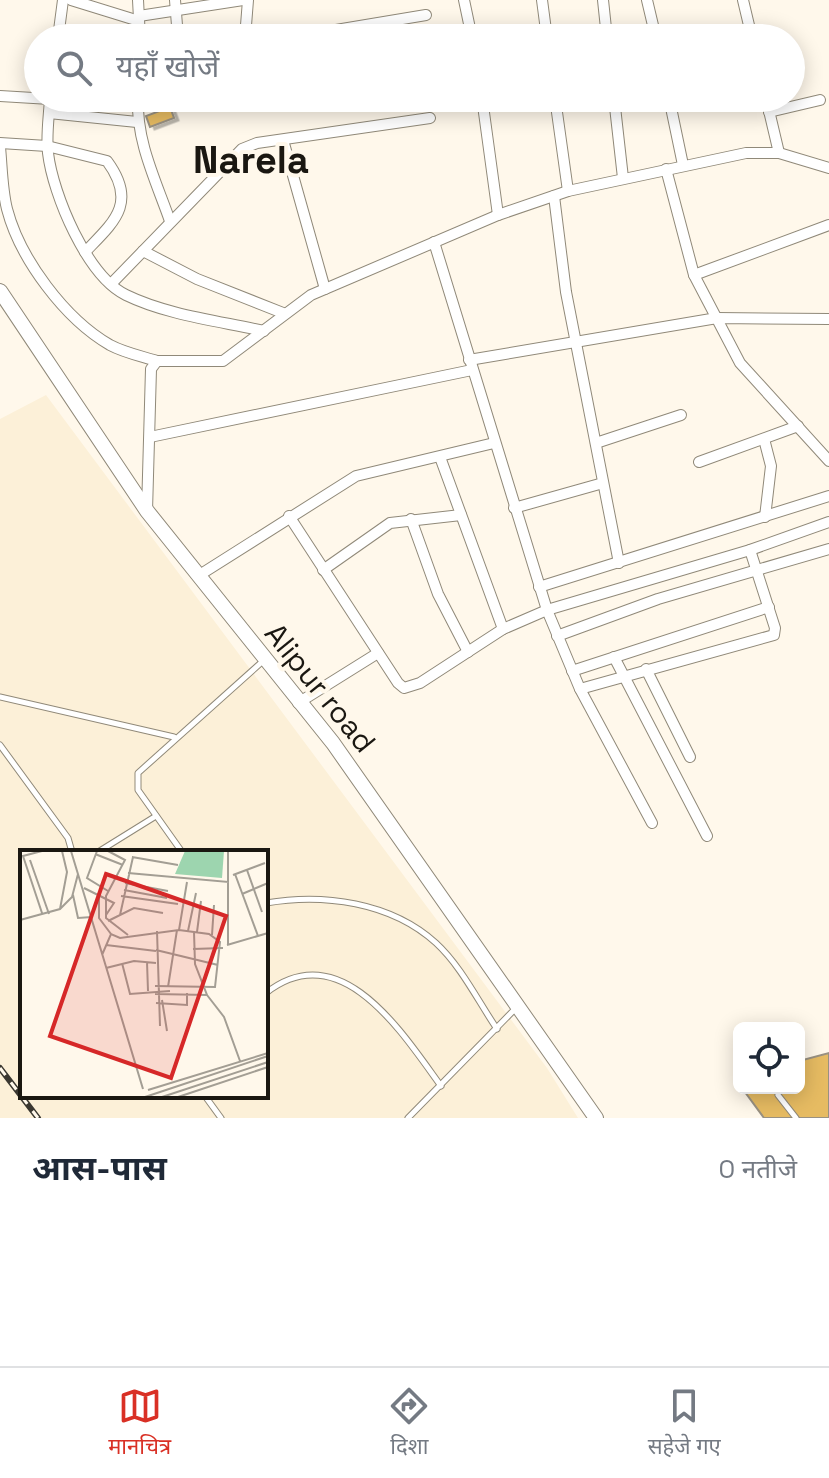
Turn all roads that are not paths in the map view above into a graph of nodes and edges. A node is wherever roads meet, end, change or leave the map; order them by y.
1 (63, 0) edge
2 (71, 0) edge
3 (138, 0) edge
4 (246, 0) edge
5 (464, 0) edge
6 (542, 0) edge
7 (603, 0) edge
8 (647, 0) edge
9 (743, 0) edge
10 (176, 6) edge
11 (426, 15) dead end
12 (139, 19) junction
13 (60, 24) edge
14 (139, 24) edge
15 (245, 24) edge
16 (372, 24) edge
17 (471, 24) edge
18 (545, 24) edge
19 (606, 24) edge
20 (653, 24) edge
21 (749, 24) edge
22 (0, 96) edge
23 (24, 97) edge
24 (820, 100) dead end
25 (805, 104) edge
26 (139, 112) edge
27 (484, 112) edge
28 (557, 112) edge
29 (616, 112) edge
30 (672, 112) edge
31 (769, 112) edge
32 (49, 113) joint
33 (430, 118) dead end
34 (137, 122) junction
35 (283, 140) junction
36 (0, 145) edge
37 (47, 146) junction
38 (779, 153) junction
39 (683, 165) junction
40 (829, 168) edge
41 (666, 169) junction
42 (623, 178) junction
43 (568, 191) junction
44 (554, 196) junction
45 (498, 215) junction
46 (170, 221) junction
47 (829, 225) edge
48 (434, 242) junction
49 (143, 251) junction
50 (85, 252) junction
51 (694, 275) junction
52 (111, 284) junction
53 (325, 289) junction
54 (1, 296) edge
55 (283, 313) junction
56 (717, 318) junction
57 (829, 319) edge
58 (264, 331) junction
59 (578, 340) junction
60 (157, 361) junction
61 (471, 365) junction
62 (681, 415) dead end
63 (798, 426) junction
64 (150, 437) junction
65 (764, 439) junction
66 (494, 443) junction
67 (596, 443) junction
68 (440, 457) junction
69 (829, 461) edge
70 (699, 462) dead end
71 (603, 483) junction
72 (829, 496) edge
73 (514, 508) junction
74 (147, 511) junction
75 (461, 515) junction
76 (289, 516) junction
77 (765, 517) junction
78 (411, 519) junction
79 (829, 522) edge
80 (829, 549) edge
81 (750, 550) junction
82 (619, 563) junction
83 (323, 570) junction
84 (757, 571) junction
85 (198, 576) junction
86 (539, 587) junction
87 (769, 607) junction
88 (547, 610) junction
89 (503, 629) junction
90 (557, 636) junction
91 (468, 652) junction
92 (378, 653) junction
93 (614, 657) junction
94 (264, 660) junction
95 (646, 669) junction
96 (572, 671) junction
97 (624, 675) junction
98 (580, 689) junction
99 (0, 697) edge
100 (298, 703) junction
101 (175, 737) junction
102 (0, 745) edge
103 (690, 757) dead end
104 (156, 816) junction
105 (652, 823) dead end
106 (707, 836) dead end
107 (72, 850) edge
108 (101, 850) edge
109 (181, 850) edge
110 (268, 903) edge
111 (268, 992) edge
112 (517, 1006) junction
113 (497, 1029) junction
114 (441, 1086) junction
115 (778, 1095) dead end
116 (206, 1098) edge
117 (221, 1118) edge
118 (408, 1118) edge
119 (596, 1118) edge
120 (796, 1118) edge

1 - 13 street
2 - 12 street
3 - 12 street
4 - 10 street
4 - 15 street
5 - 17 street
6 - 18 street
7 - 19 street
8 - 20 street
9 - 21 street
10 - 12 street
11 - 16 street
12 - 14 street
22 - 23 street
24 - 25 street
26 - 34 street
27 - 45 street
28 - 43 street
29 - 42 street
30 - 39 street
31 - 38 street
32 - 34 street
32 - 37 street
33 - 35 street
34 - 46 street
35 - 46 street
35 - 53 street
36 - 37 street
36 - 60 street
37 - 50 street
37 - 50 street
38 - 39 street
38 - 40 street
39 - 41 street
41 - 42 street
41 - 51 street
42 - 43 street
43 - 44 street
44 - 45 street
44 - 59 street
45 - 48 street
46 - 49 street
47 - 51 street
48 - 53 street
48 - 61 street
49 - 52 street
49 - 55 street
50 - 52 street
51 - 56 street
52 - 58 street
53 - 55 street
54 - 74 street, Alipur road
55 - 58 street
56 - 57 street
56 - 59 street
56 - 63 street
58 - 60 street
59 - 61 street
59 - 67 street
60 - 64 street
61 - 64 street
61 - 66 street
62 - 67 street
63 - 65 street
63 - 69 street
64 - 74 street
65 - 70 street
65 - 77 street
66 - 68 street
66 - 73 street
67 - 71 street
68 - 75 street
68 - 76 street
71 - 73 street
71 - 82 street
72 - 77 street
73 - 86 street
74 - 85 street, Alipur road
75 - 78 street
75 - 89 street
76 - 83 street
76 - 85 street
77 - 82 street
78 - 83 street
78 - 91 street
79 - 81 street
80 - 84 street
81 - 84 street
81 - 88 street
82 - 86 street
83 - 92 street
84 - 87 street
84 - 90 street
85 - 94 street, Alipur road
86 - 88 street
87 - 93 street
87 - 95 street
88 - 89 street
88 - 90 street
89 - 91 street
90 - 96 street
91 - 92 street
92 - 100 street
93 - 96 street
93 - 97 street
94 - 100 street, Alipur road
94 - 101 lane
95 - 97 street
95 - 103 street
96 - 98 street
97 - 98 street
97 - 106 street
98 - 105 street
99 - 101 lane
100 - 112 street, Alipur road
101 - 104 lane
102 - 107 lane
104 - 108 lane
104 - 109 lane
110 - 113 lane
111 - 114 lane
112 - 113 lane
112 - 119 street, Alipur road
113 - 114 lane
114 - 118 lane
115 - 120 lane
116 - 117 lane

